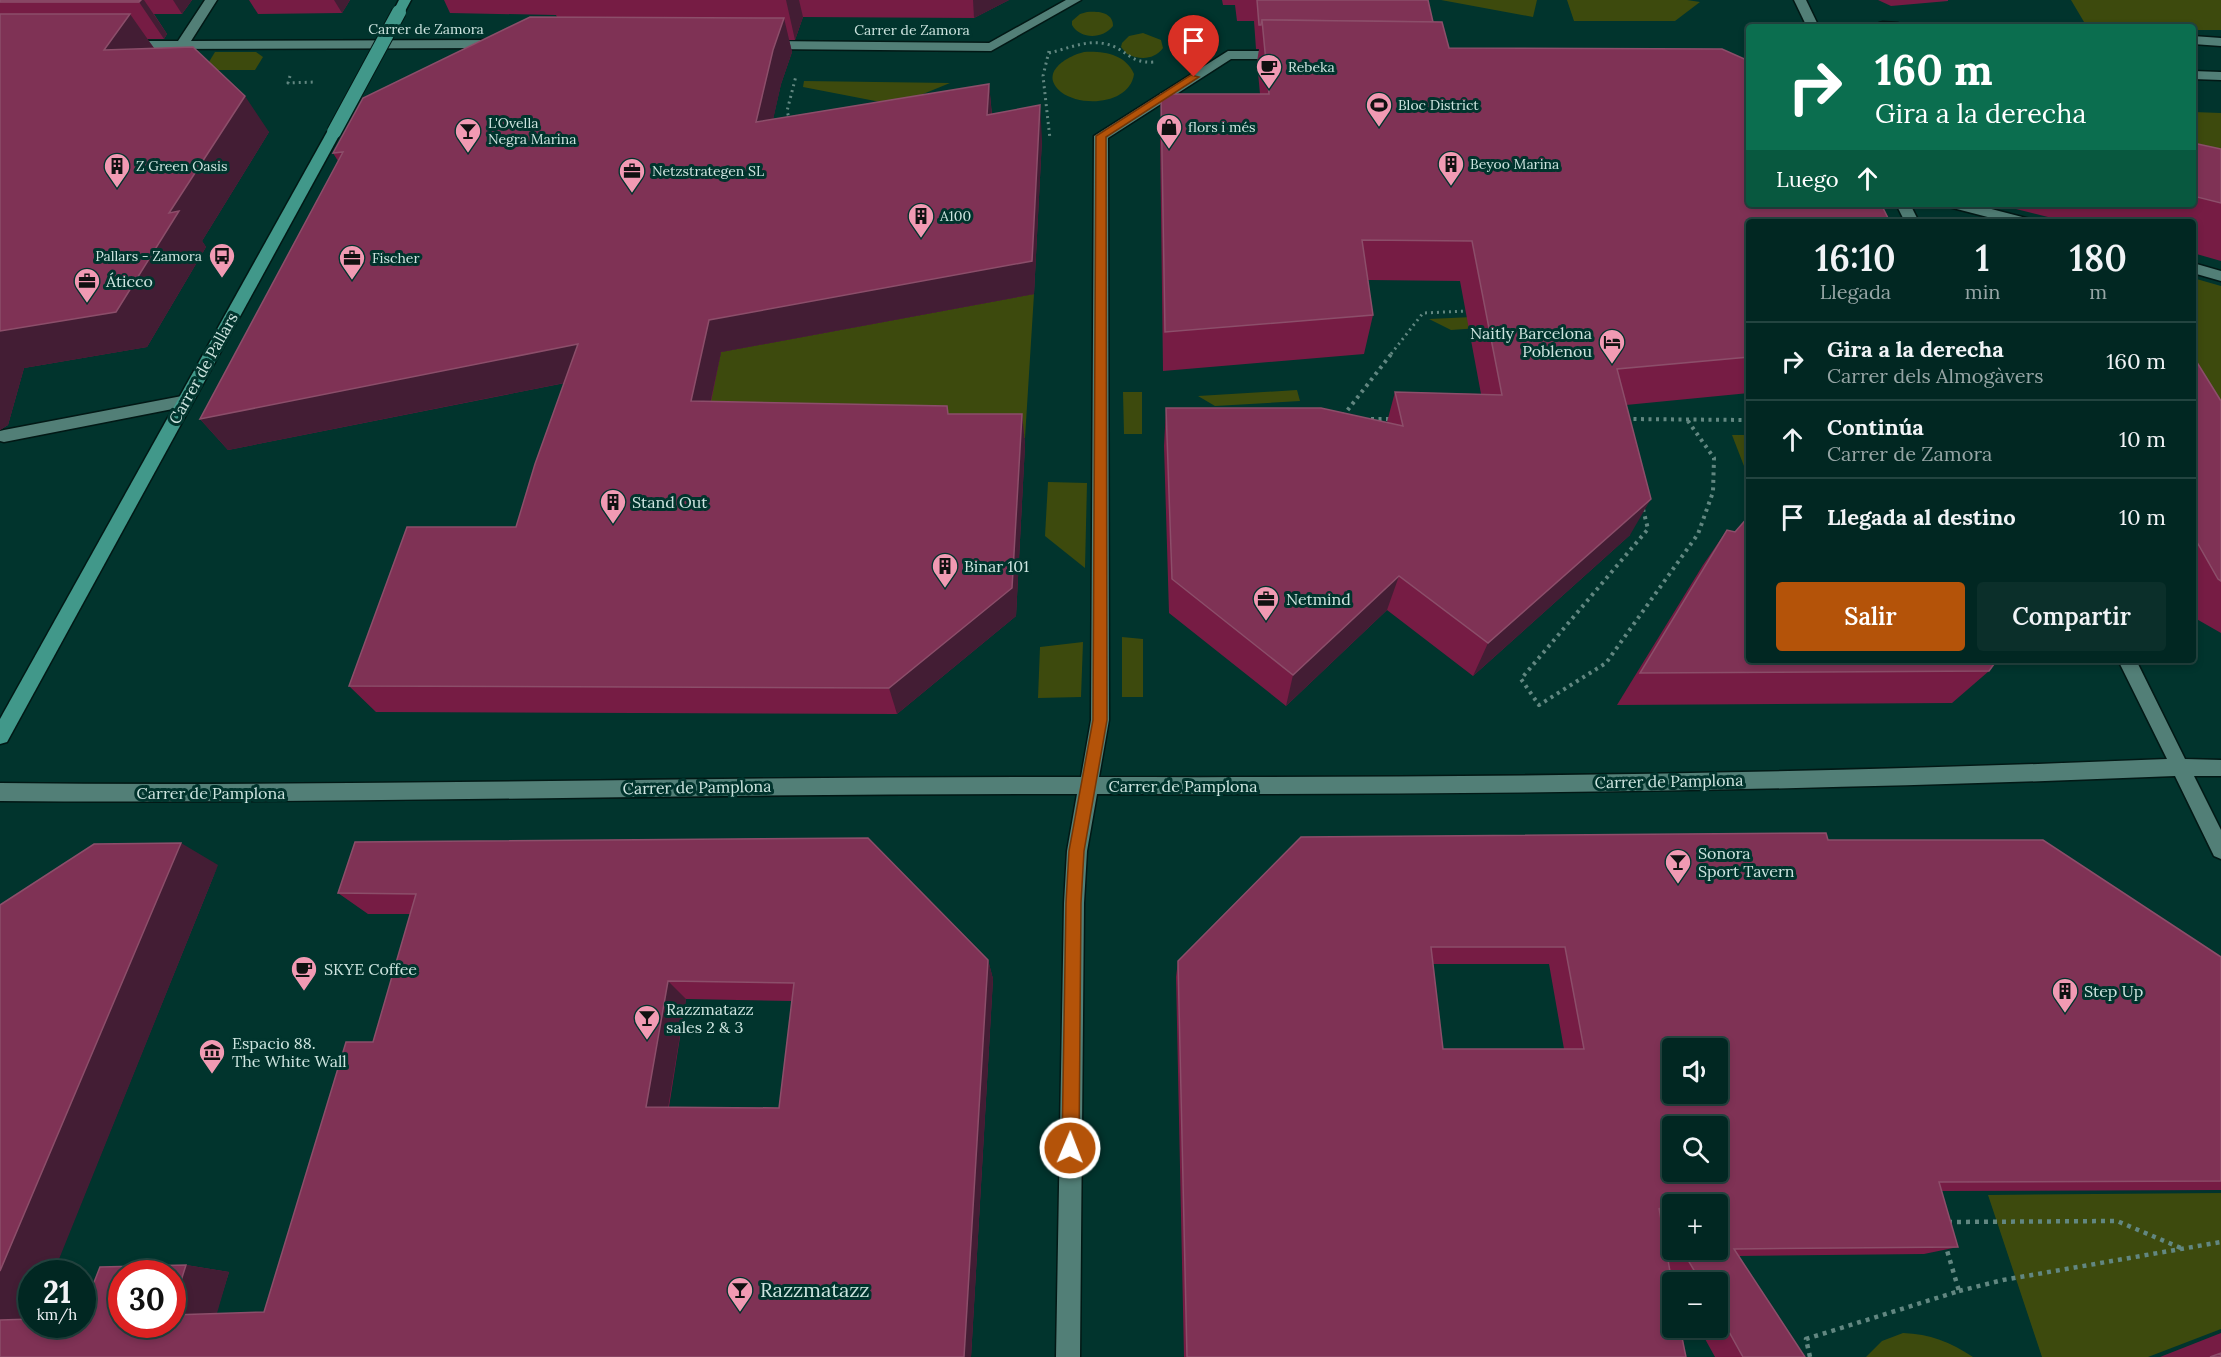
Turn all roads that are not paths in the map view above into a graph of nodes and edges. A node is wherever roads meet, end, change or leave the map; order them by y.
1 (211, 0) edge
2 (405, 0) edge
3 (1075, 0) edge
4 (1800, 0) edge
5 (1812, 24) edge
6 (2196, 40) edge
7 (2221, 42) edge
8 (514, 44) edge
9 (114, 45) edge
10 (182, 45) junction
11 (753, 45) edge
12 (1292, 56) edge
13 (2196, 75) edge
14 (2221, 76) edge
15 (1965, 207) edge
16 (2013, 219) edge
17 (2196, 269) edge
18 (2221, 276) edge
19 (182, 402) junction
20 (4, 436) dead end
21 (2128, 663) edge
22 (0, 736) edge
23 (2180, 767) junction
24 (2221, 768) edge
25 (1087, 786) junction
26 (0, 792) edge
27 (2221, 850) edge
28 (1068, 1357) edge

1 - 10 street
2 - 19 main road, Carrer de Pallars, bridge
3 - 11 street, Carrer de Zamora
4 - 5 street
6 - 7 street
8 - 10 street, Carrer de Zamora
9 - 10 street, Carrer de Zamora
12 - 25 street
13 - 14 street
15 - 16 street
17 - 18 street
19 - 20 street
19 - 22 main road, Carrer de Pallars
21 - 23 street
23 - 24 street, Carrer de Pamplona
23 - 25 street, Carrer de Pamplona
23 - 27 street
25 - 26 street, Carrer de Pamplona
25 - 28 street

